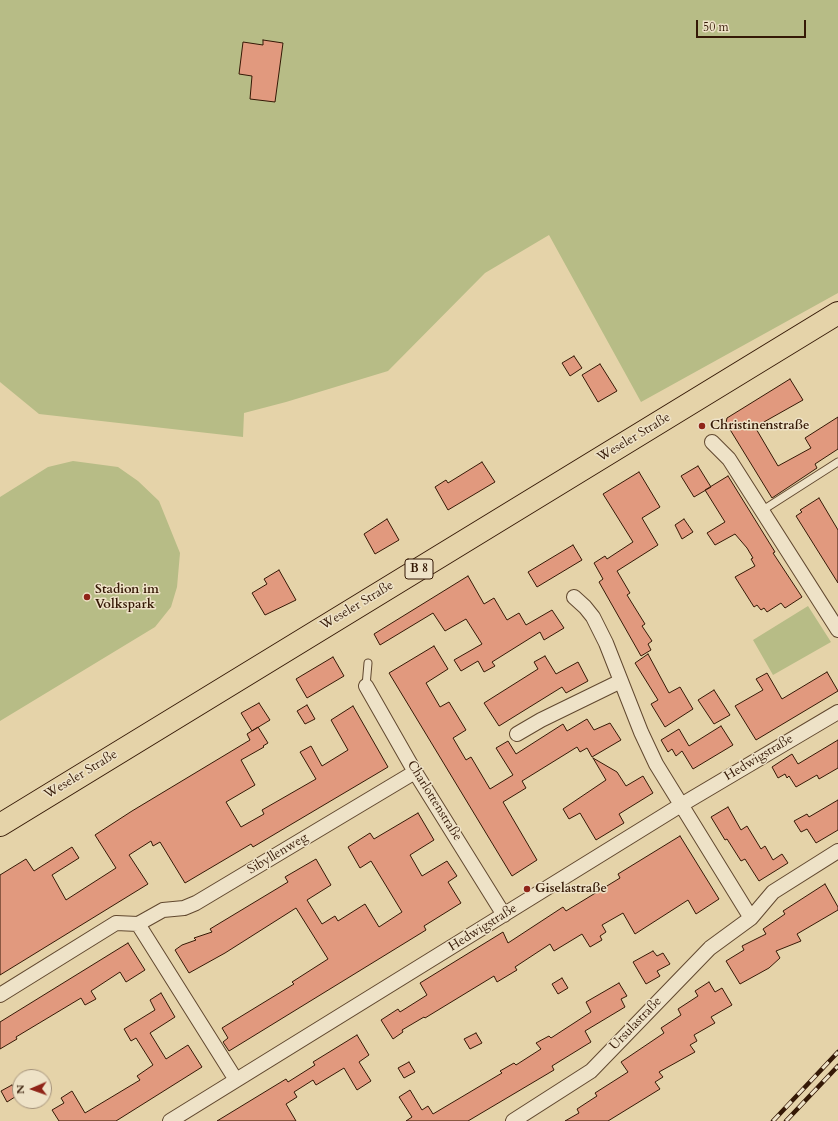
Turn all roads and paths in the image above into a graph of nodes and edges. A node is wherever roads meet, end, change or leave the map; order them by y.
1 (838, 313) edge
2 (712, 442) dead end
3 (838, 462) edge
4 (762, 510) junction
5 (574, 597) dead end
6 (838, 630) edge
7 (368, 663) dead end
8 (621, 682) junction
9 (366, 686) joint
10 (838, 712) edge
11 (517, 734) dead end
12 (415, 772) junction
13 (681, 805) junction
14 (0, 825) edge
15 (838, 851) edge
16 (504, 915) junction
17 (751, 918) junction
18 (138, 924) junction
19 (0, 995) edge
20 (236, 1080) junction
21 (170, 1121) edge
22 (513, 1121) edge

1 - 14 main road, Weseler Straße / B 8
2 - 4 street
3 - 4 lane
4 - 6 street
5 - 8 street
7 - 9 lane
8 - 11 street
8 - 13 street
9 - 12 street, Charlottenstraße
10 - 13 street, Hedwigstraße
12 - 16 street, Charlottenstraße
12 - 18 street, Sibyllenweg
13 - 16 street, Hedwigstraße
13 - 17 street
15 - 17 street, Ursulastraße
16 - 20 street, Hedwigstraße
17 - 22 street, Ursulastraße
18 - 19 street
18 - 20 street
20 - 21 street, Hedwigstraße

